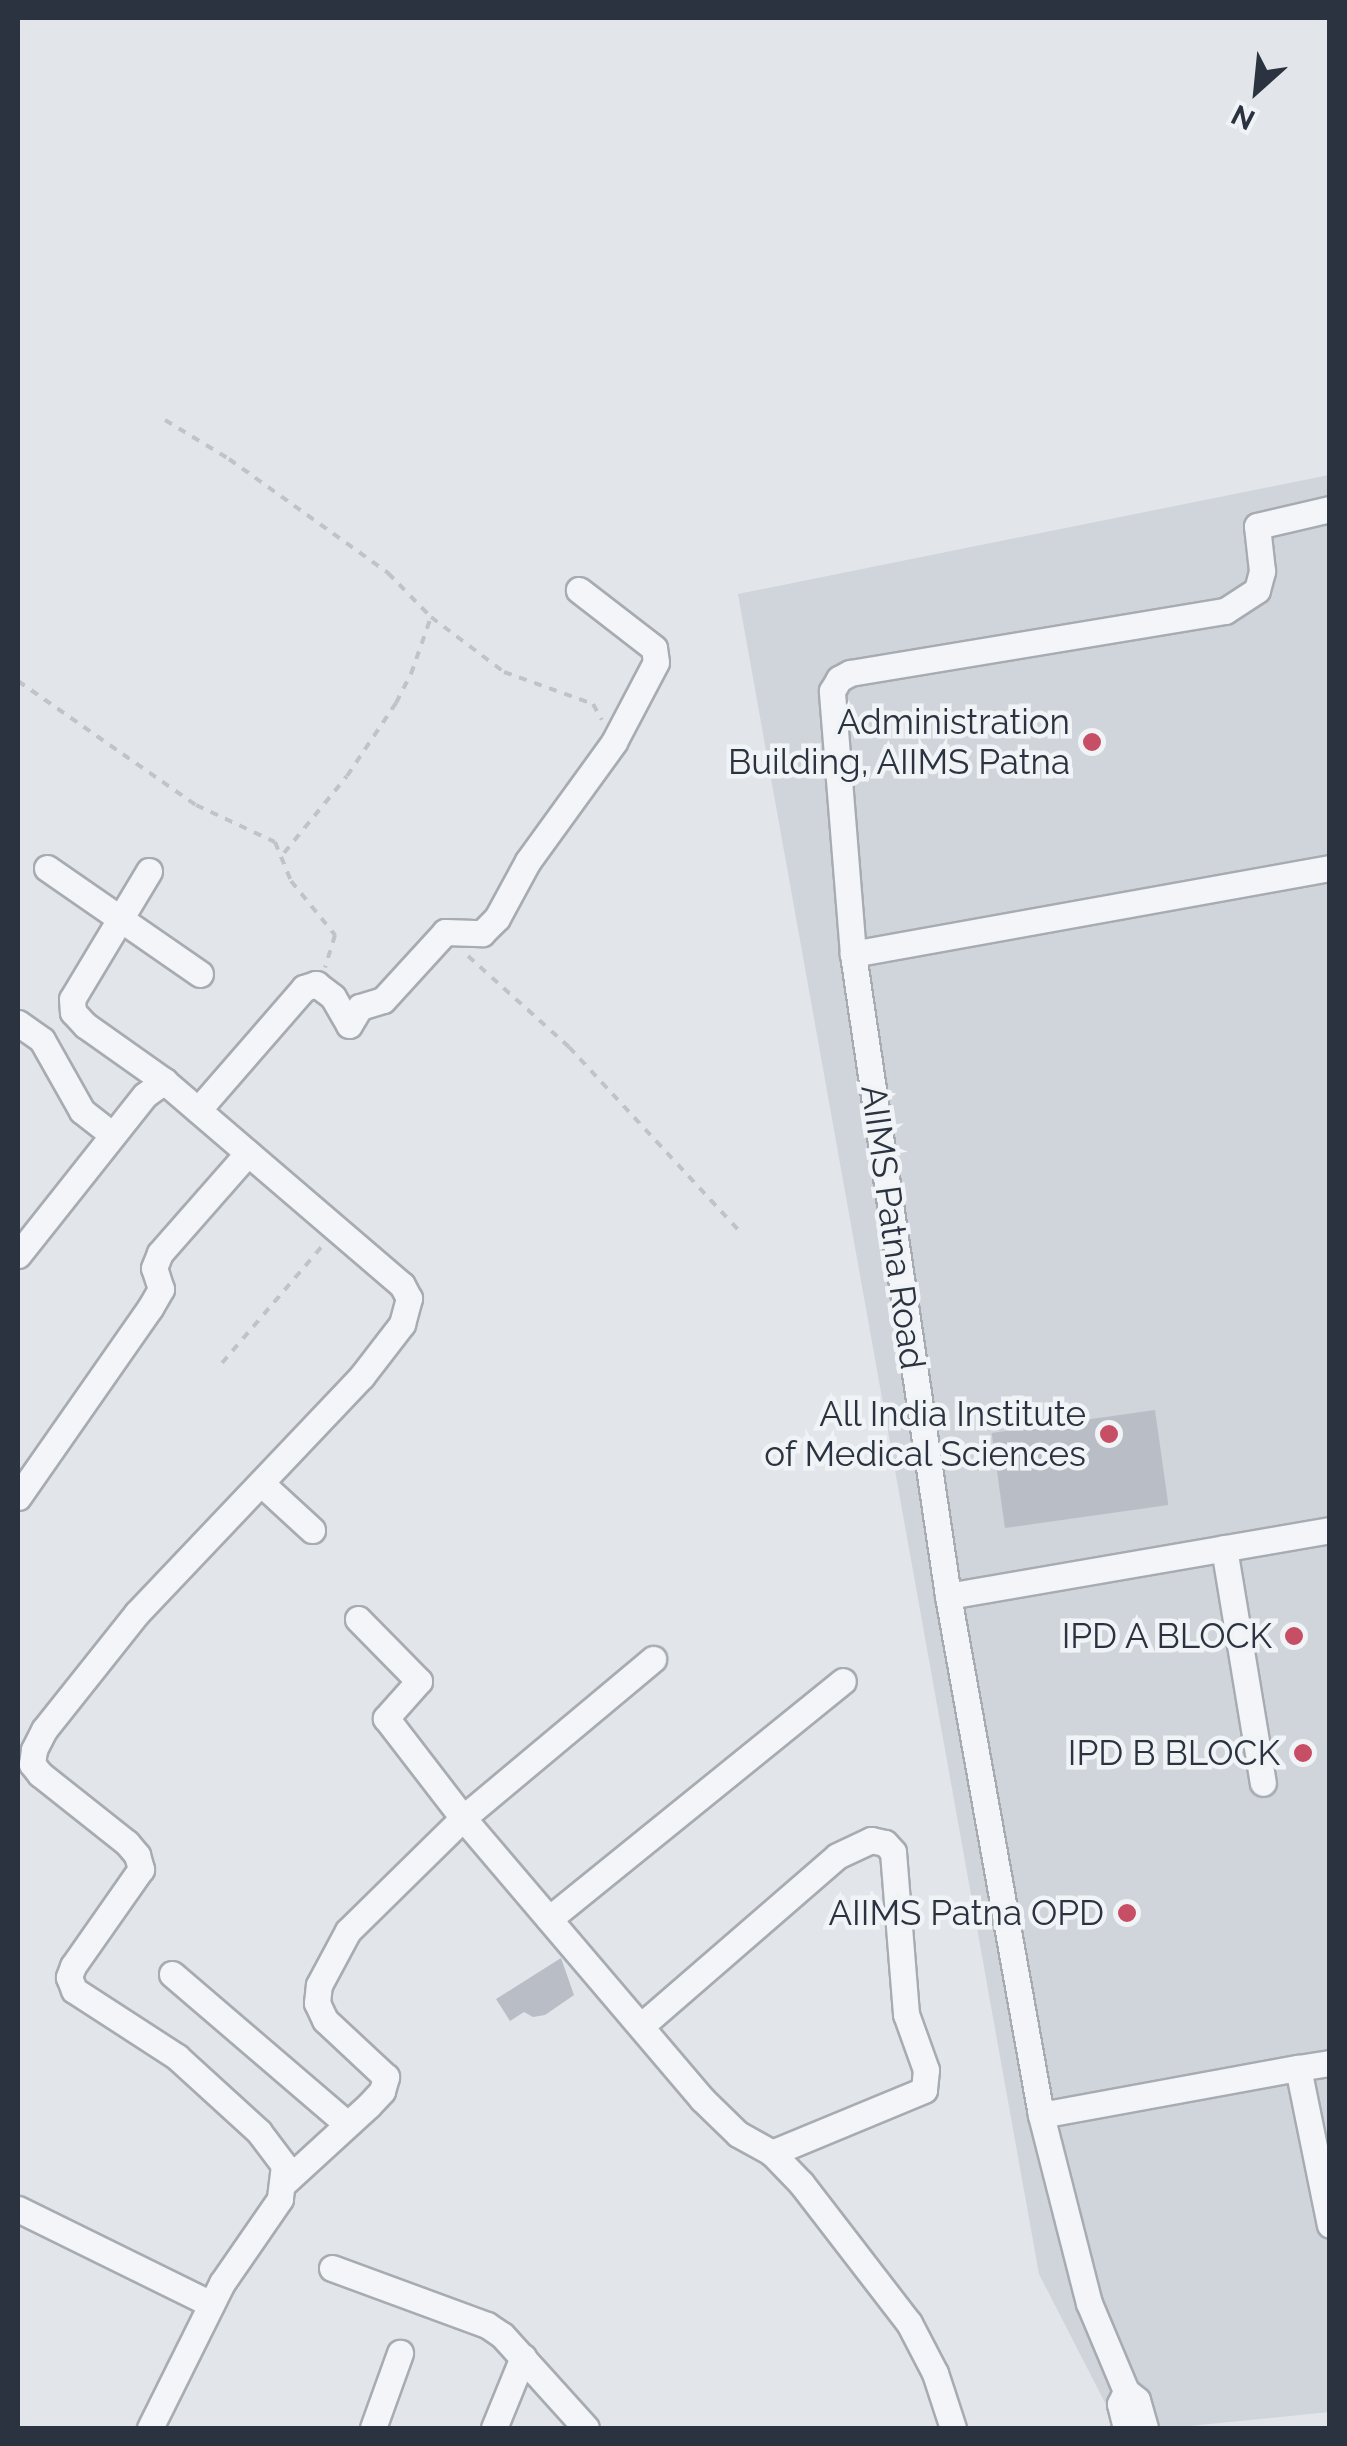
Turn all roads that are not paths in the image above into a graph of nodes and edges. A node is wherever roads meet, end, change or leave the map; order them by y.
1 (1330, 509) edge
2 (578, 590) dead end
3 (47, 868) dead end
4 (1330, 868) edge
5 (149, 871) dead end
6 (118, 920) junction
7 (853, 954) junction
8 (200, 974) dead end
9 (18, 1024) edge
10 (164, 1081) junction
11 (198, 1110) junction
12 (113, 1135) junction
13 (248, 1153) junction
14 (18, 1255) edge
15 (262, 1484) junction
16 (18, 1497) edge
17 (312, 1530) dead end
18 (1330, 1530) edge
19 (1224, 1548) junction
20 (948, 1596) junction
21 (358, 1619) dead end
22 (653, 1659) dead end
23 (843, 1681) dead end
24 (1263, 1783) dead end
25 (463, 1818) junction
26 (549, 1919) junction
27 (172, 1974) dead end
28 (641, 2026) junction
29 (1330, 2063) edge
30 (1298, 2068) junction
31 (1041, 2116) junction
32 (346, 2122) junction
33 (772, 2153) junction
34 (284, 2182) junction
35 (18, 2209) edge
36 (1330, 2225) edge
37 (332, 2268) dead end
38 (211, 2304) junction
39 (400, 2354) dead end
40 (522, 2357) junction
41 (1126, 2390) junction
42 (150, 2428) edge
43 (373, 2428) edge
44 (494, 2428) edge
45 (586, 2428) edge
46 (952, 2428) edge
47 (1126, 2428) edge
48 (1146, 2428) edge

1 - 7 street, AIIMS Patna Road
2 - 11 street
3 - 6 street
4 - 7 street
5 - 6 street
6 - 8 street
6 - 10 street
7 - 20 street, AIIMS Patna Road
9 - 12 street
10 - 11 street
10 - 12 street
11 - 13 street
12 - 14 street
13 - 15 street
13 - 16 street
15 - 17 street
15 - 34 street
18 - 19 street
19 - 20 street
19 - 24 street
20 - 31 street, AIIMS Patna Road
21 - 25 street
22 - 25 street
23 - 26 street
25 - 26 street
25 - 32 street
26 - 28 street
27 - 32 street
28 - 33 street
28 - 33 street
29 - 30 street
30 - 31 street
30 - 36 street
31 - 41 street, AIIMS Patna Road
32 - 34 street
33 - 46 street
34 - 38 street
35 - 38 street
37 - 40 street
38 - 42 street
39 - 43 street
40 - 44 street
40 - 45 street
41 - 47 street
41 - 48 street, AIIMS Patna Road

